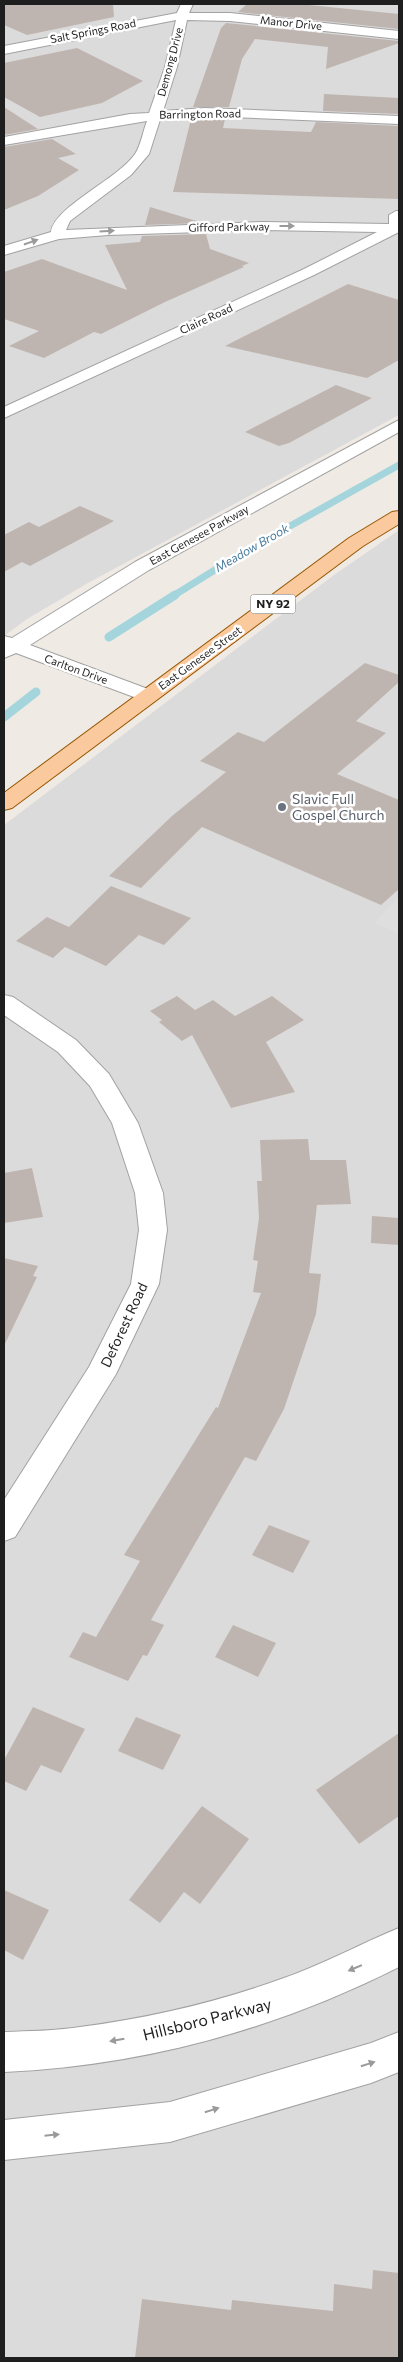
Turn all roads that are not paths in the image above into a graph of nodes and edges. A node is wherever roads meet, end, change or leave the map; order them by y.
1 (185, 10) edge
2 (399, 35) edge
3 (4, 50) edge
4 (155, 115) junction
5 (399, 120) edge
6 (4, 141) edge
7 (222, 213) dead end
8 (92, 217) dead end
9 (65, 218) junction
10 (44, 220) dead end
11 (398, 222) edge
12 (58, 235) junction
13 (4, 251) edge
14 (4, 413) edge
15 (399, 425) edge
16 (399, 516) edge
17 (7, 647) edge
18 (149, 696) junction
19 (4, 803) edge
20 (4, 1003) edge
21 (4, 1527) edge
22 (399, 1947) edge
23 (4, 2052) edge
24 (399, 2052) edge
25 (4, 2140) edge

1 - 2 street, Manor Drive
1 - 3 street, Salt Springs Road
1 - 4 street, Demong Drive
4 - 5 street, Barrington Road
4 - 6 street, Barrington Road
4 - 9 street, Demong Drive
7 - 11 street, Gifford Parkway
8 - 9 street
9 - 10 street
9 - 12 street
12 -> 11 street, Gifford Parkway
11 - 14 street, Claire Road
13 -> 12 street
15 - 17 street, East Genesee Parkway
16 - 18 main road, East Genesee Street / NY 92
17 - 18 street, Carlton Drive
18 - 19 main road, East Genesee Street / NY 92
20 - 21 street, Deforest Road
22 -> 23 street, Hillsboro Parkway
25 -> 24 street

